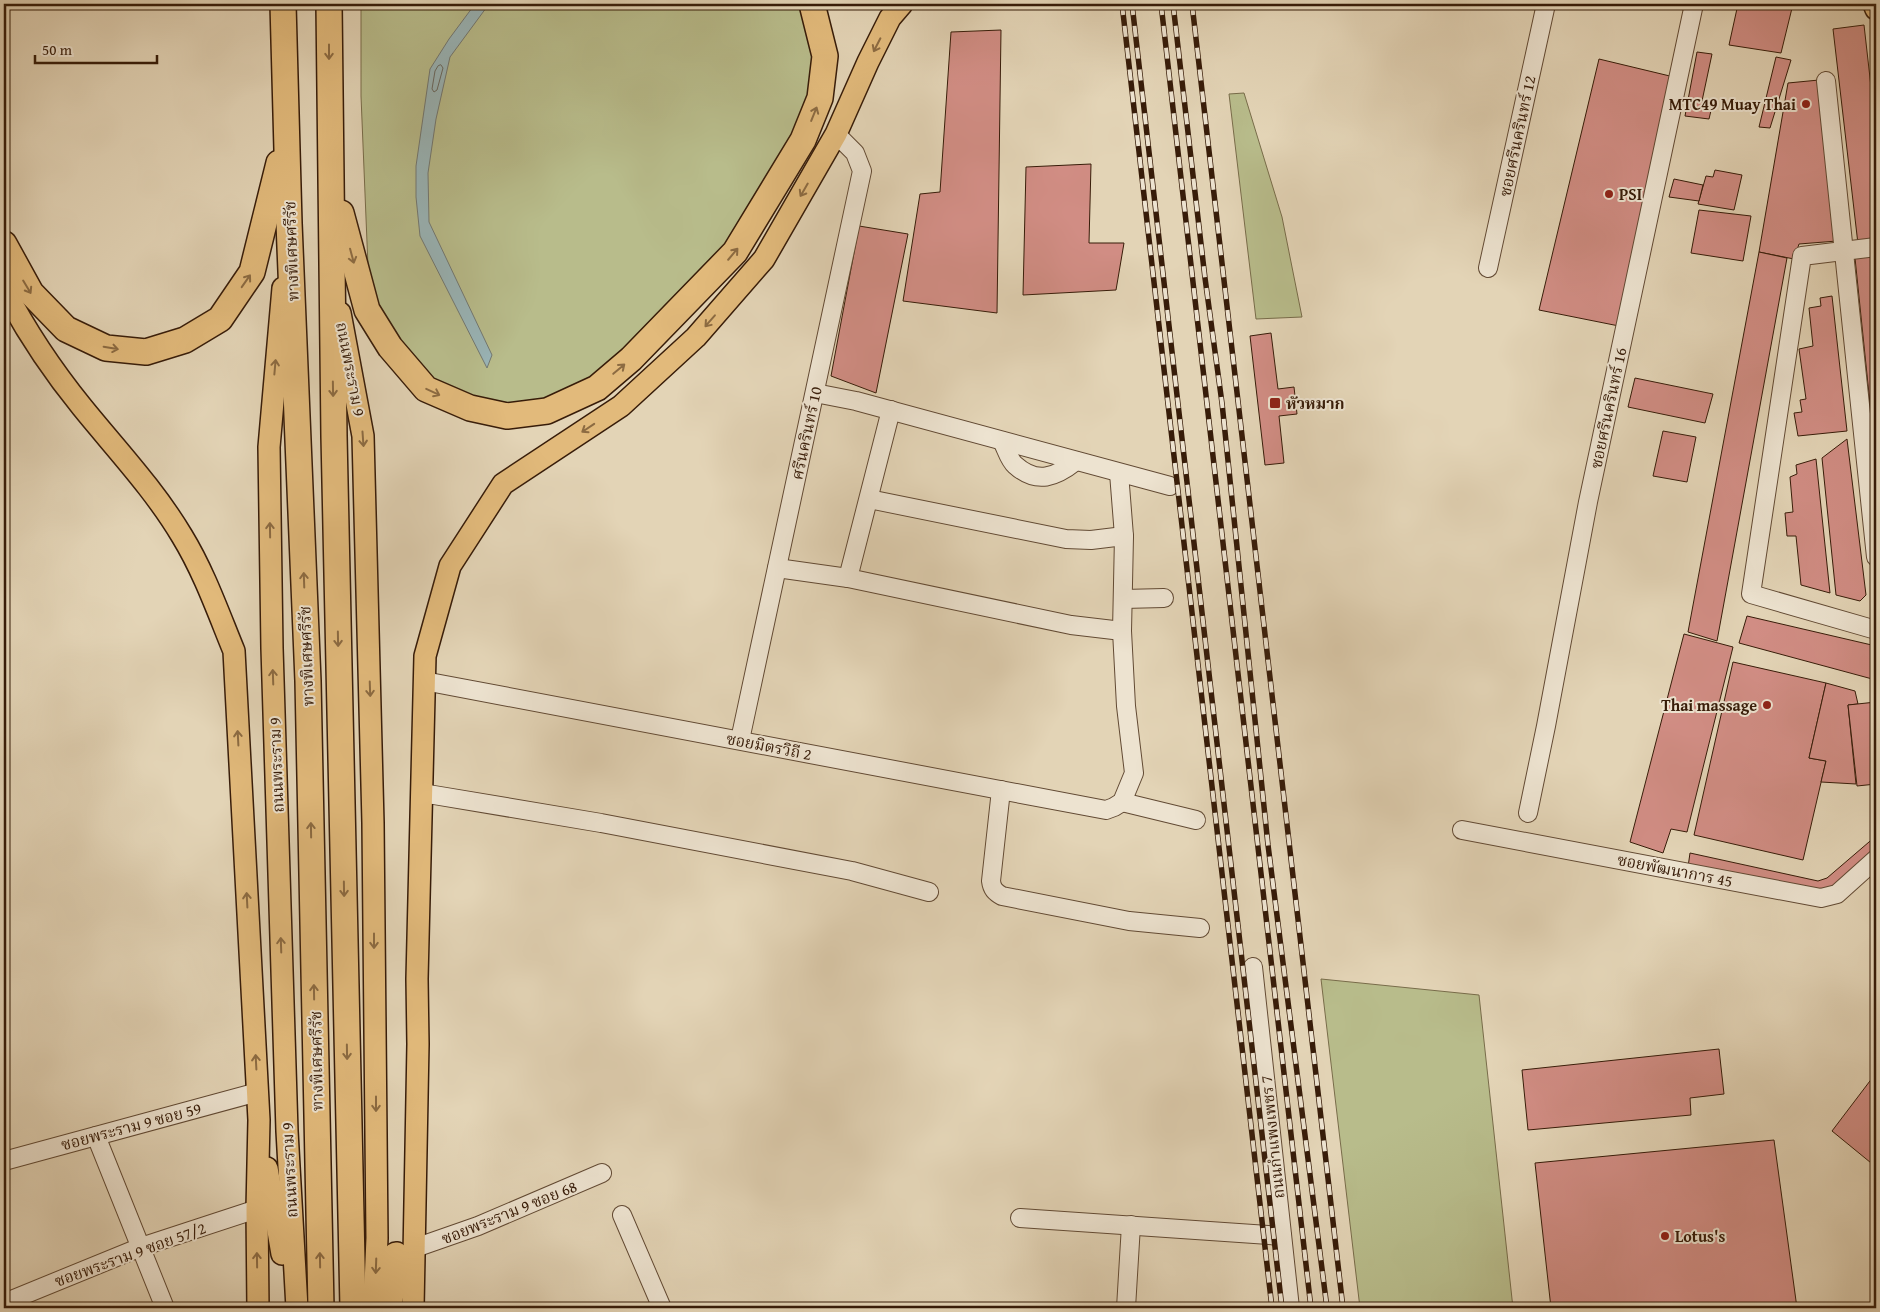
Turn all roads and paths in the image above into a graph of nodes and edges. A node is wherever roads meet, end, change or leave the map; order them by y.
1 (283, 4) edge
2 (329, 4) edge
3 (812, 4) edge
4 (902, 4) edge
5 (1546, 4) edge
6 (1694, 4) edge
7 (1874, 4) edge
8 (1876, 9) edge
9 (1826, 81) dead end
10 (286, 131) junction
11 (836, 134) junction
12 (330, 175) junction
13 (289, 223) junction
14 (4, 244) edge
15 (1876, 247) edge
16 (1844, 250) junction
17 (1488, 268) dead end
18 (332, 271) junction
19 (4, 289) edge
20 (815, 393) junction
21 (891, 410) junction
22 (1002, 440) junction
23 (1076, 461) junction
24 (1119, 472) junction
25 (1170, 486) dead end
26 (869, 499) junction
27 (1124, 536) junction
28 (1876, 557) edge
29 (777, 568) junction
30 (848, 578) junction
31 (1164, 598) dead end
32 (1123, 600) junction
33 (1876, 630) edge
34 (1122, 631) junction
35 (424, 681) junction
36 (740, 740) junction
37 (1001, 790) junction
38 (422, 793) junction
39 (1118, 805) junction
40 (1528, 813) dead end
41 (1196, 820) dead end
42 (1462, 830) dead end
43 (1876, 859) edge
44 (929, 892) dead end
45 (1200, 928) dead end
46 (1254, 967) dead end
47 (258, 1092) junction
48 (259, 1120) junction
49 (96, 1136) junction
50 (4, 1162) edge
51 (602, 1174) dead end
52 (257, 1209) junction
53 (622, 1215) dead end
54 (1020, 1218) dead end
55 (1131, 1225) junction
56 (1282, 1236) junction
57 (140, 1248) junction
58 (405, 1251) junction
59 (4, 1302) edge
60 (165, 1308) edge
61 (258, 1308) edge
62 (291, 1308) edge
63 (297, 1308) edge
64 (321, 1308) edge
65 (353, 1308) edge
66 (374, 1308) edge
67 (390, 1308) edge
68 (413, 1308) edge
69 (662, 1308) edge
70 (1126, 1308) edge
71 (1290, 1308) edge

1 - 10 highway, ทางพิเศษศรีรัช
2 -> 12 highway, ทางพิเศษศรีรัช
12 -> 3 highway
4 -> 11 main road
5 - 17 street, ซอยศรีนครินทร์ 12
6 - 40 street, ซอยศรีนครินทร์ 16
7 - 8 main road
9 - 16 street
10 - 13 highway, ทางพิเศษศรีรัช
14 -> 10 highway
11 - 20 street, ศรีนครินทร์ 10
11 -> 35 main road
12 - 18 highway, ทางพิเศษศรีรัช
63 -> 13 main road, ถนนพระราม 9
64 -> 13 highway, ทางพิเศษศรีรัช
15 - 16 street
16 - 28 street
16 - 33 street
18 -> 65 highway, ทางพิเศษศรีรัช
18 -> 66 main road, ถนนพระราม 9
47 -> 19 main road
20 - 21 street
20 - 29 street, ศรีนครินทร์ 10
21 - 22 street
21 - 26 street
22 - 23 street
22 - 23 street
23 - 24 street
24 - 25 street
24 - 27 street
26 - 27 street
26 - 30 street
27 - 32 street
29 - 30 street
29 - 36 street, ศรีนครินทร์ 10
30 - 34 street
31 - 32 street
32 - 34 street
34 - 39 street
35 - 36 street, ซอยมิตรวิถี 2
35 - 38 main road
36 - 37 street, ซอยมิตรวิถี 2
37 - 39 street, ซอยมิตรวิถี 2
37 - 45 street
38 - 44 street
38 - 58 main road
39 - 41 street, ซอยมิตรวิถี 2
42 - 43 street, ซอยพัฒนาการ 45
46 - 56 street, ถนนกำแพงเพชร 7
47 - 48 main road
47 - 49 street, ซอยพระราม 9 ซอย 59
48 - 52 main road
48 - 62 main road
49 - 50 street, ซอยพระราม 9 ซอย 59
49 - 57 street
51 - 58 street, ซอยพระราม 9 ซอย 68
52 - 57 street, ซอยพระราม 9 ซอย 57/2
61 -> 52 main road
53 - 69 street
54 - 55 street
55 - 56 street
55 - 70 street
56 - 71 street, ถนนกำแพงเพชร 7
57 - 59 street, ซอยพระราม 9 ซอย 57/2
57 - 60 street
58 - 67 highway
58 - 68 main road

